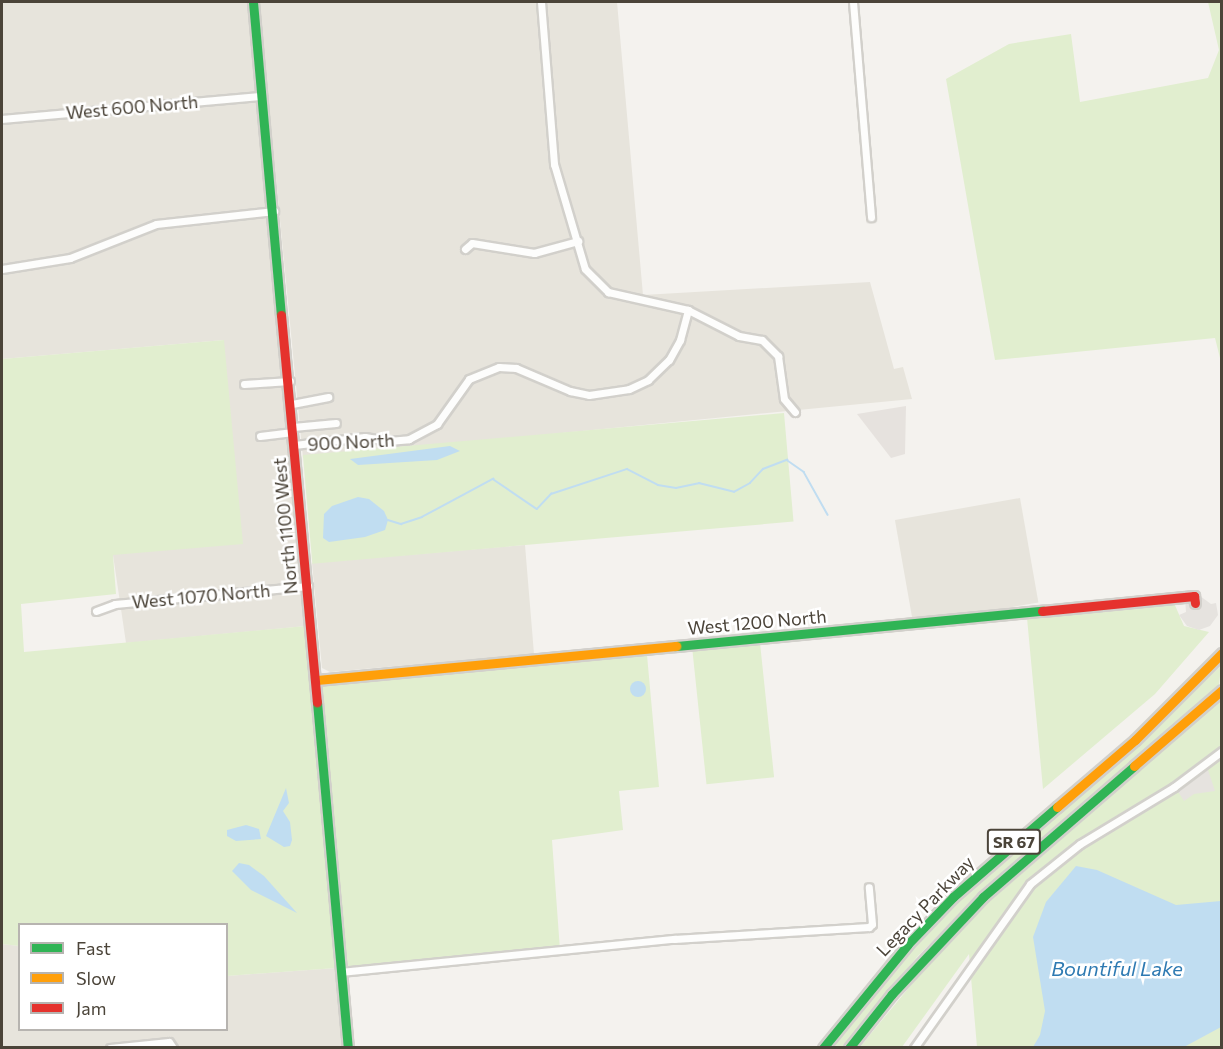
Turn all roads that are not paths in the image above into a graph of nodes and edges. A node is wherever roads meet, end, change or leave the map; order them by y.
1 (253, 2) edge
2 (541, 2) edge
3 (853, 2) edge
4 (262, 96) junction
5 (2, 119) edge
6 (274, 211) junction
7 (871, 217) dead end
8 (578, 241) junction
9 (465, 249) dead end
10 (2, 269) edge
11 (688, 310) junction
12 (290, 381) junction
13 (244, 384) dead end
14 (328, 397) dead end
15 (292, 404) junction
16 (795, 412) dead end
17 (336, 423) dead end
18 (293, 430) junction
19 (260, 436) dead end
20 (294, 445) junction
21 (308, 586) junction
22 (1195, 603) dead end
23 (96, 611) dead end
24 (1221, 653) edge
25 (316, 680) junction
26 (1221, 690) edge
27 (1221, 751) edge
28 (869, 887) dead end
29 (341, 972) junction
30 (171, 1045) edge
31 (110, 1047) edge
32 (348, 1047) edge
33 (823, 1047) edge
34 (849, 1047) edge
35 (914, 1047) edge

1 - 4 main road, North 1100 West
2 - 8 street
3 - 7 street
4 - 5 street, West 600 North
4 - 6 main road, North 1100 West
6 - 10 street
6 - 12 main road, North 1100 West
8 - 9 street
8 - 11 street
11 - 16 street
11 - 20 street, 900 North
12 - 13 street
12 - 15 main road, North 1100 West
14 - 15 street
15 - 18 main road, North 1100 West
17 - 18 street
18 - 19 street
18 - 20 main road, North 1100 West
20 - 21 main road, North 1100 West
21 - 23 street, West 1070 North
21 - 25 main road, North 1100 West
22 - 25 main road, West 1200 North
24 - 33 main road, Legacy Parkway / SR 67
25 - 29 main road, North 1100 West
26 - 34 main road, Legacy Parkway / SR 67
27 - 35 street
28 - 29 street
29 - 32 main road, North 1100 West
30 - 31 street

